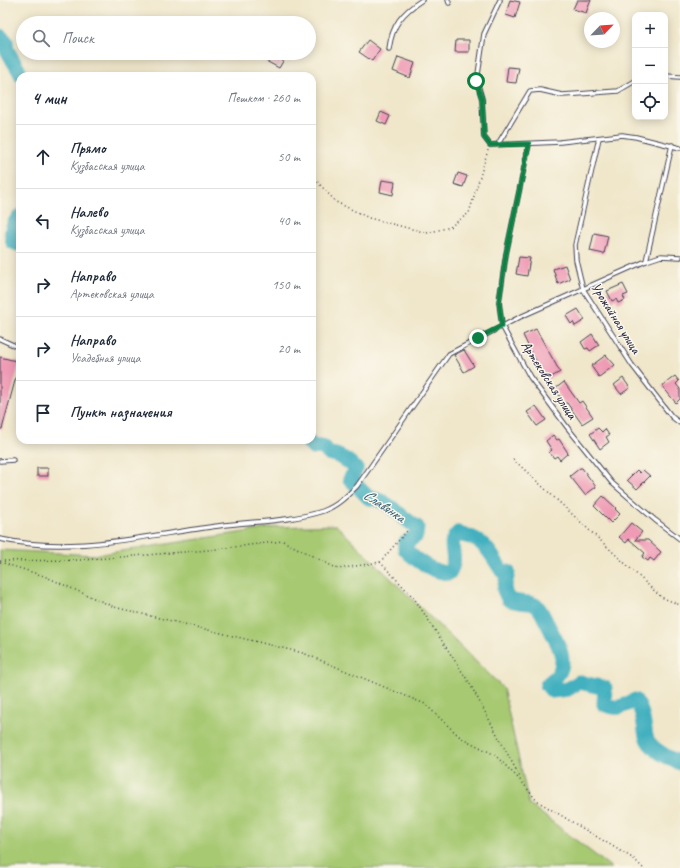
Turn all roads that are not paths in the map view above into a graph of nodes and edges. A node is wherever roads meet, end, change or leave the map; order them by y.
1 (422, 0) edge
2 (500, 0) edge
3 (389, 49) dead end
4 (668, 76) edge
5 (680, 77) edge
6 (632, 84) edge
7 (599, 138) junction
8 (498, 144) junction
9 (529, 144) junction
10 (672, 145) junction
11 (680, 148) edge
12 (680, 257) edge
13 (646, 261) junction
14 (582, 290) junction
15 (502, 326) junction
16 (0, 339) edge
17 (16, 346) edge
18 (680, 423) edge
19 (13, 460) dead end
20 (0, 461) edge
21 (680, 538) edge
22 (0, 539) edge

1 - 3 lane
2 - 8 lane
4 - 5 lane
6 - 8 lane
7 - 9 lane
7 - 10 lane
7 - 14 lane, Урожайная улица
8 - 9 lane
9 - 15 lane, Артековская улица
10 - 11 lane
10 - 13 lane
12 - 13 lane
13 - 14 lane
14 - 15 lane
14 - 18 lane, Урожайная улица
15 - 21 lane, Артековская улица
15 - 22 lane
16 - 17 lane
19 - 20 lane

